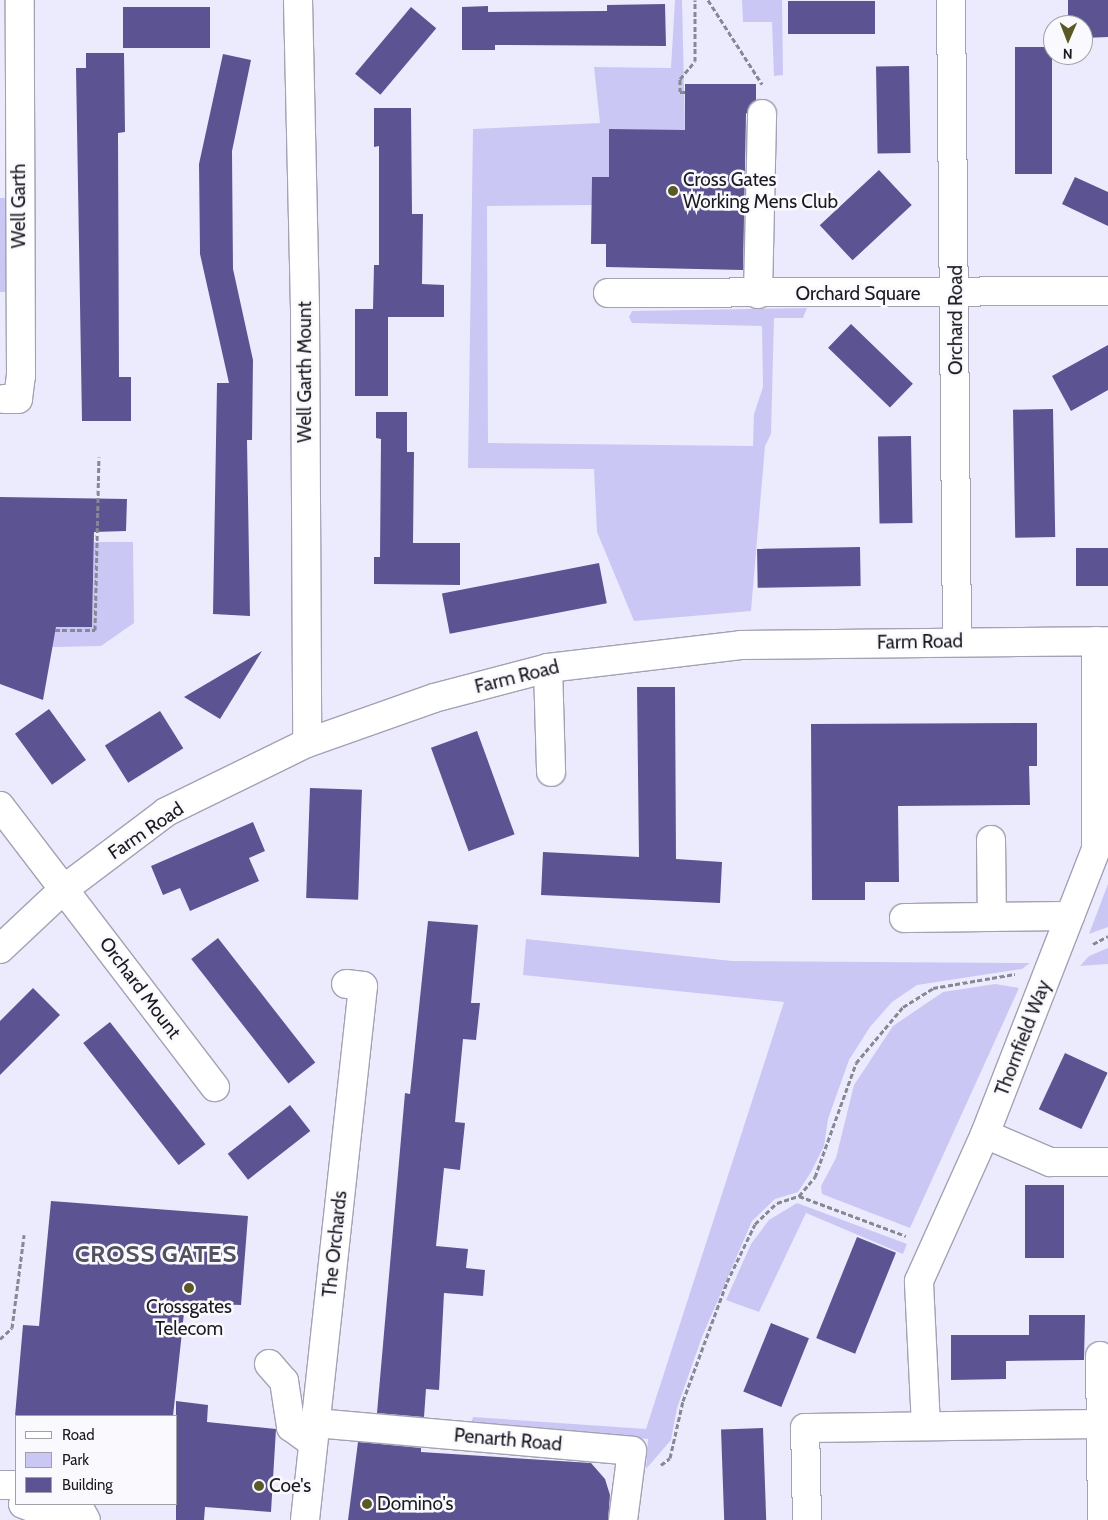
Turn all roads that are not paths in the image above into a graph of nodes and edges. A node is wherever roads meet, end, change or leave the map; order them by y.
1 (20, 0) edge
2 (298, 0) edge
3 (951, 0) edge
4 (762, 102) road end
5 (956, 291) junction
6 (1108, 291) edge
7 (608, 293) dead end
8 (758, 294) junction
9 (4, 399) dead end
10 (958, 641) junction
11 (1102, 641) edge
12 (548, 668) junction
13 (307, 743) junction
14 (551, 772) dead end
15 (0, 806) edge
16 (991, 840) dead end
17 (64, 889) junction
18 (1070, 916) junction
19 (992, 917) junction
20 (904, 918) dead end
21 (0, 949) edge
22 (346, 984) dead end
23 (215, 1086) dead end
24 (985, 1134) junction
25 (1108, 1162) edge
26 (1100, 1356) dead end
27 (269, 1364) dead end
28 (1100, 1424) junction
29 (926, 1426) junction
30 (314, 1433) junction
31 (0, 1484) edge
32 (15, 1485) edge
33 (0, 1499) edge
34 (15, 1502) edge
35 (26, 1505) edge
36 (78, 1505) edge
37 (64, 1520) edge
38 (86, 1520) edge
39 (305, 1520) edge
40 (623, 1520) edge
41 (807, 1520) edge
42 (1102, 1520) edge

1 - 9 street, Well Garth
2 - 13 street, Well Garth Mount
3 - 5 street, Orchard Road
4 - 8 street
5 - 6 street, Orchard Square
5 - 8 street, Orchard Square
5 - 10 street, Orchard Road
7 - 8 street, Orchard Square
10 - 11 street, Farm Road
10 - 12 street, Farm Road
11 - 18 street, Thornfield Way
12 - 13 street, Farm Road
12 - 14 street
13 - 17 street, Farm Road
15 - 17 street, Orchard Mount
16 - 19 street
17 - 21 street, Farm Road
17 - 23 street, Orchard Mount
18 - 19 street
18 - 24 street, Thornfield Way
19 - 20 street
22 - 30 street, The Orchards
24 - 25 street
24 - 29 street, Thornfield Way
26 - 28 street
27 - 30 street
28 - 29 street
28 - 42 street
29 - 41 street
30 - 39 street, The Orchards
30 - 40 street, Penarth Road
31 - 32 street
33 - 34 street
35 - 37 street
36 - 38 street

